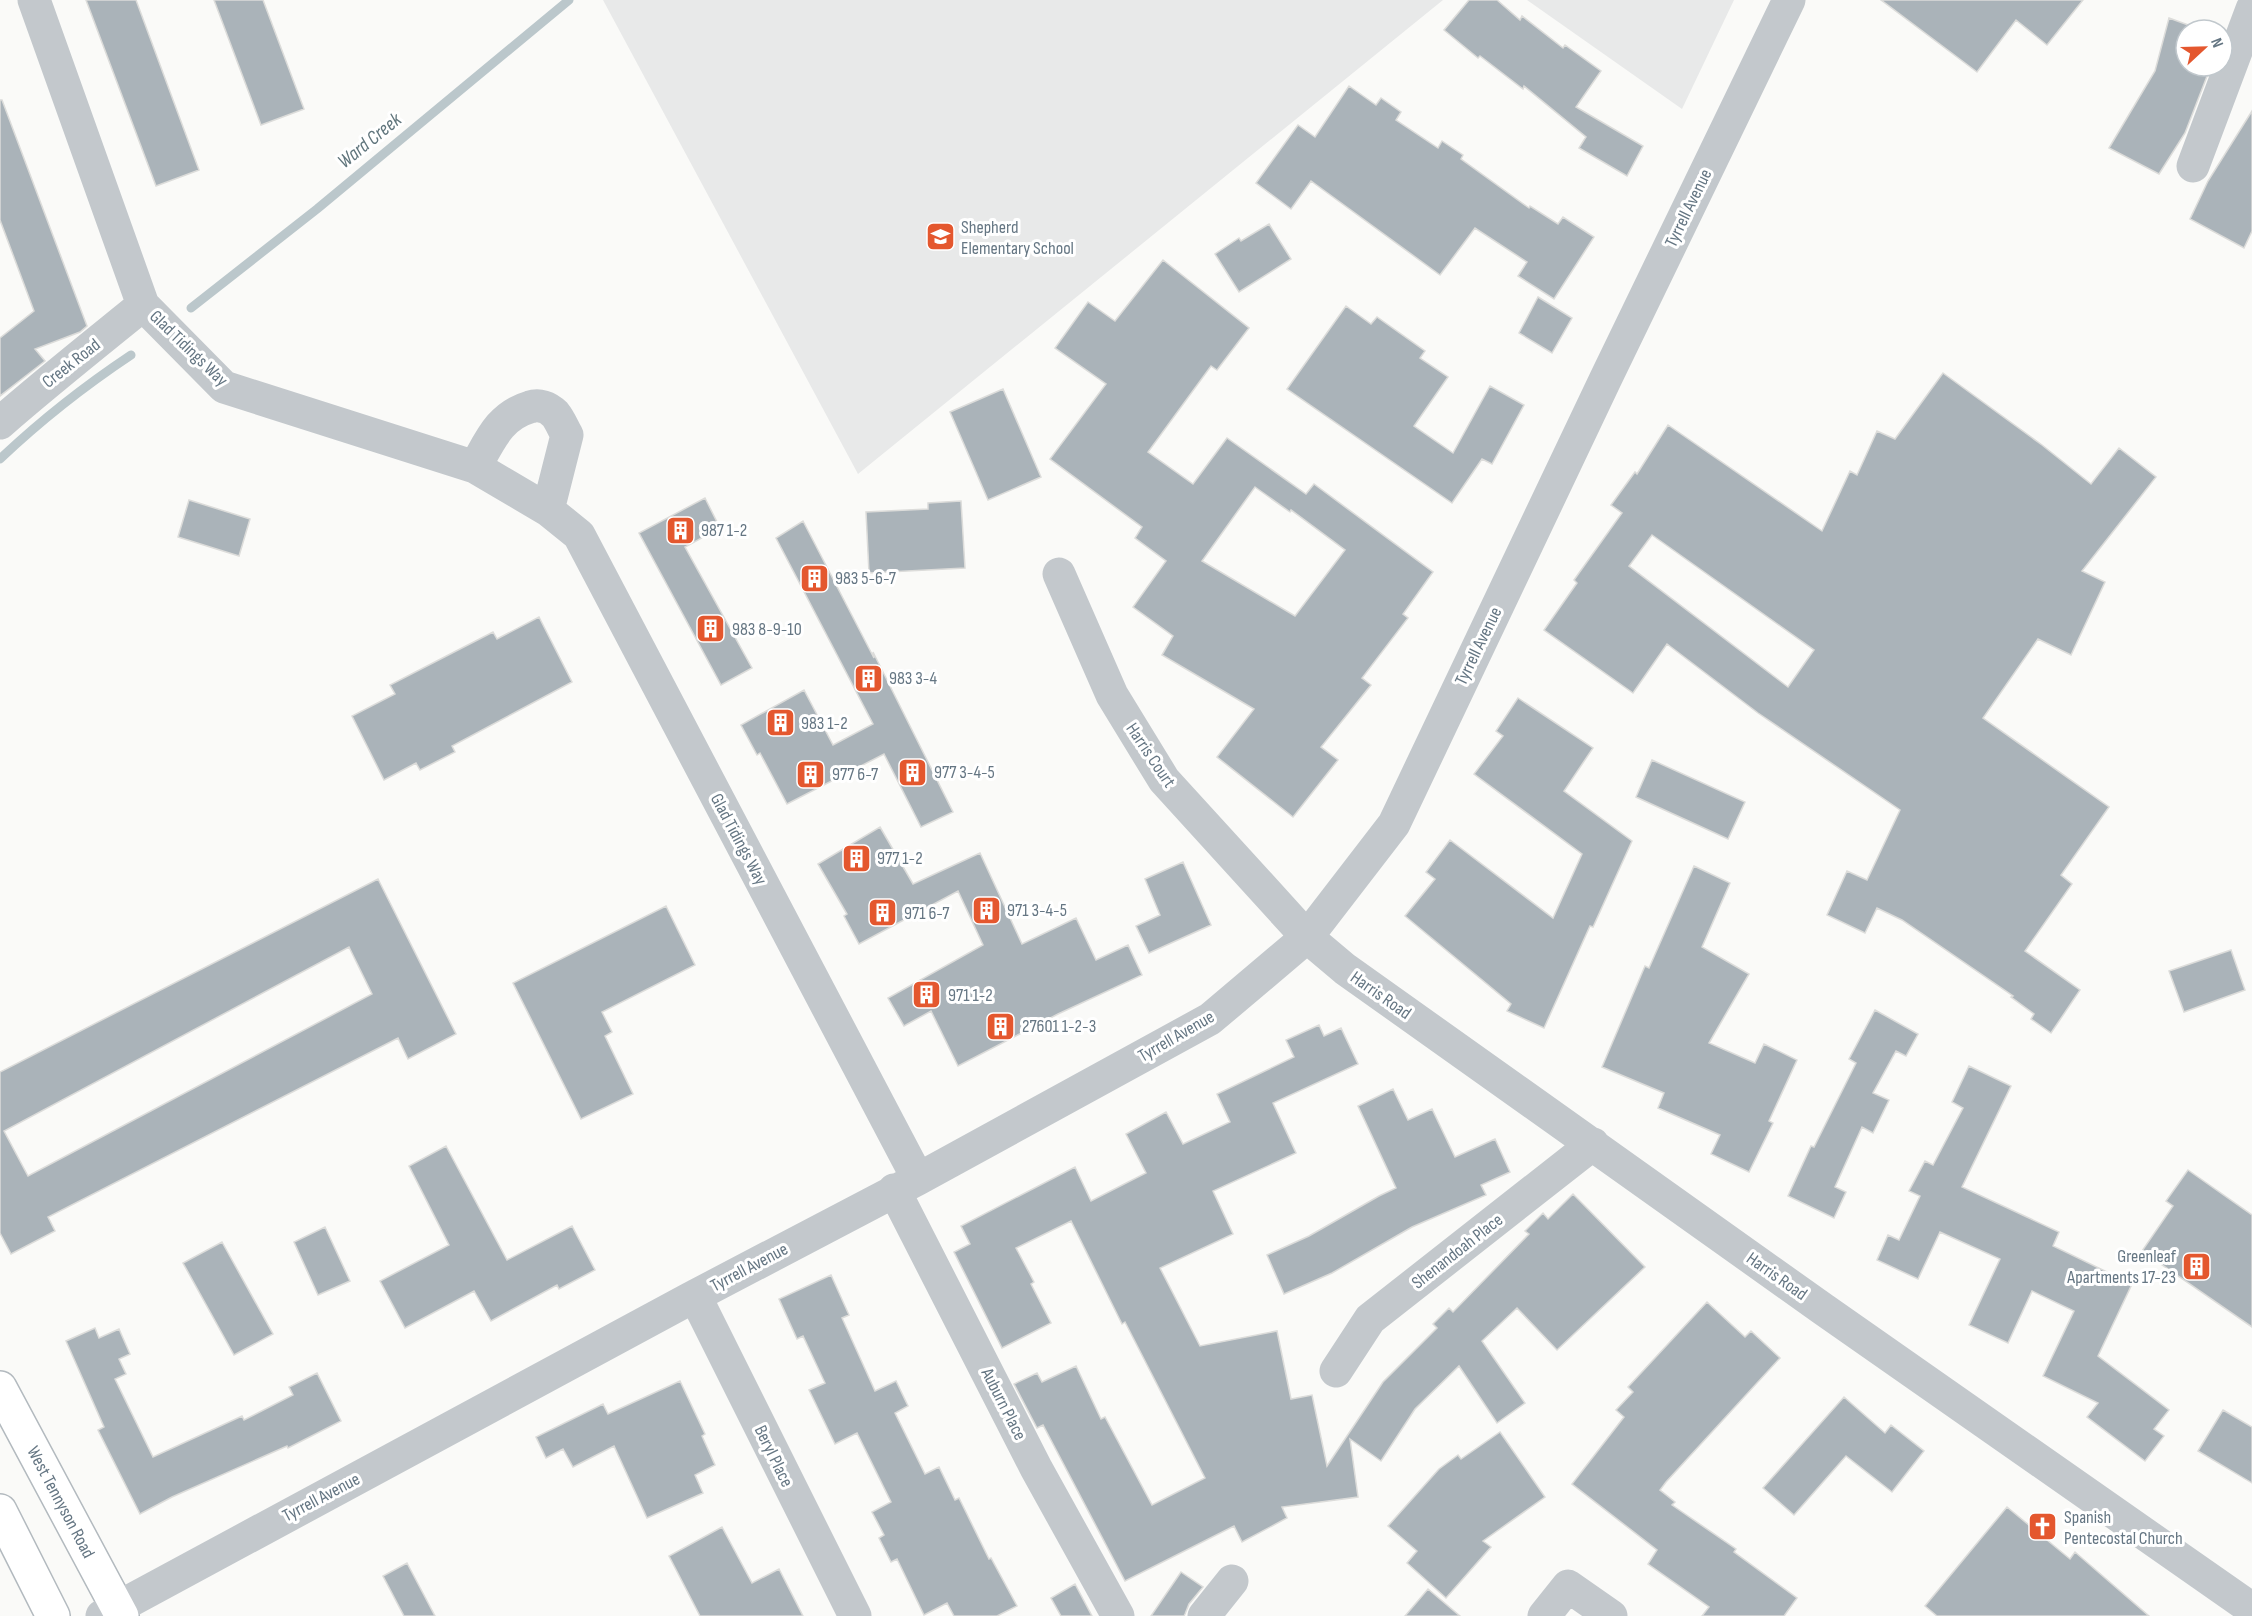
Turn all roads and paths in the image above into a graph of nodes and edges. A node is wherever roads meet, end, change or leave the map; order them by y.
1 (34, 0) edge
2 (1789, 0) edge
3 (2252, 9) edge
4 (2193, 166) dead end
5 (143, 305) junction
6 (0, 423) edge
7 (475, 467) junction
8 (548, 510) junction
9 (1059, 574) dead end
10 (1307, 937) junction
11 (1593, 1144) junction
12 (906, 1184) junction
13 (695, 1296) junction
14 (1336, 1371) dead end
15 (0, 1388) edge
16 (0, 1511) edge
17 (1232, 1581) dead end
18 (2252, 1609) edge
19 (114, 1613) edge
20 (53, 1616) edge
21 (855, 1616) edge
22 (1118, 1616) edge
23 (1204, 1616) edge
24 (1544, 1616) edge
25 (1611, 1616) edge

1 - 5 street, Glad Tidings Way
2 - 10 street, Tyrrell Avenue
3 - 4 street
5 - 6 street, Creek Road
5 - 7 street, Glad Tidings Way
7 - 8 street, Glad Tidings Way
7 - 8 street
8 - 12 street, Glad Tidings Way
9 - 10 street, Harris Court
10 - 11 street, Harris Road
10 - 12 street, Tyrrell Avenue
11 - 14 street, Shenandoah Place
11 - 18 street, Harris Road
12 - 13 street, Tyrrell Avenue
12 - 22 street, Auburn Place
13 - 19 street, Tyrrell Avenue
13 - 21 street, Beryl Place
15 - 19 main road, West Tennyson Road
16 - 20 main road
17 - 23 street
24 - 25 street

